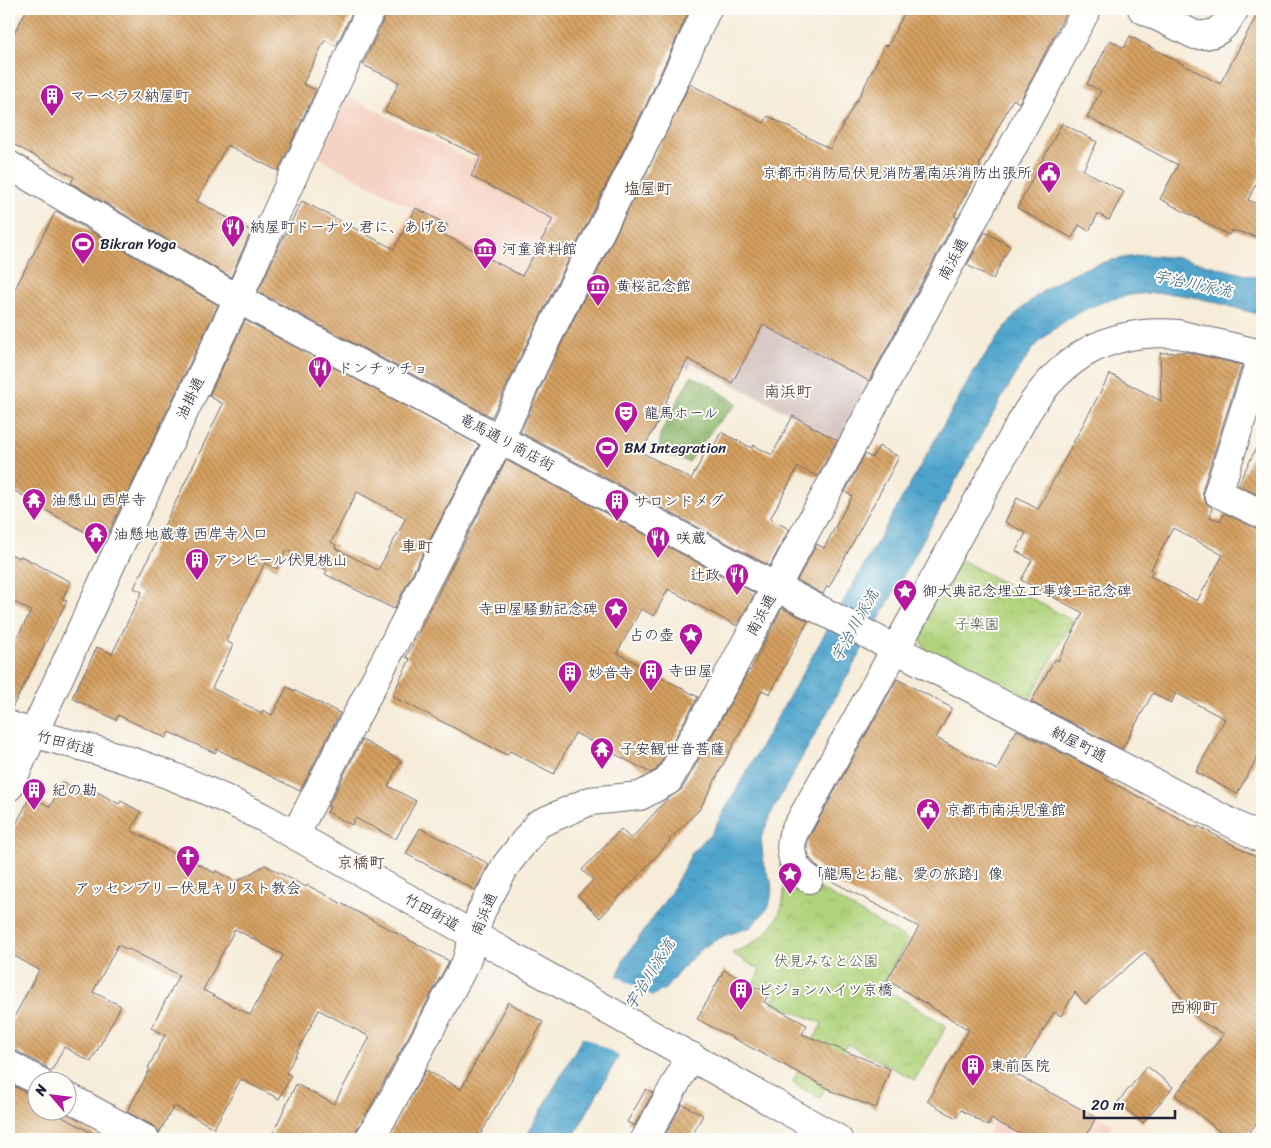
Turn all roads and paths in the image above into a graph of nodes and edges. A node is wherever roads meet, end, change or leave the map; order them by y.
1 (371, 9) edge
2 (707, 9) edge
3 (1087, 9) edge
4 (1142, 9) edge
5 (1235, 9) edge
6 (9, 165) edge
7 (238, 299) junction
8 (1262, 355) edge
9 (500, 438) junction
10 (1262, 514) edge
11 (776, 587) junction
12 (891, 647) junction
13 (21, 730) edge
14 (9, 788) edge
15 (295, 835) junction
16 (1262, 839) edge
17 (809, 879) dead end
18 (474, 936) junction
19 (682, 1051) junction
20 (9, 1065) edge
21 (28, 1075) edge
22 (78, 1102) edge
23 (145, 1139) edge
24 (369, 1139) edge
25 (645, 1139) edge
26 (838, 1139) edge

1 - 7 street, 油掛通
2 - 9 street
3 - 11 street, 南浜通
4 - 5 street
6 - 7 street, 竜馬通り商店街
7 - 9 street, 竜馬通り商店街
7 - 13 street, 油掛通
8 - 10 street
8 - 12 street
9 - 11 street, 竜馬通り商店街
9 - 15 street
11 - 12 street, 納屋町通
11 - 18 street, 南浜通
12 - 16 street, 納屋町通
12 - 17 street
13 - 14 street, 油掛通
13 - 15 street, 竹田街道
15 - 18 street, 竹田街道
18 - 19 street, 竹田街道
18 - 24 street, 南浜通
19 - 25 street
19 - 26 street, 竹田街道
20 - 21 street
22 - 23 street

